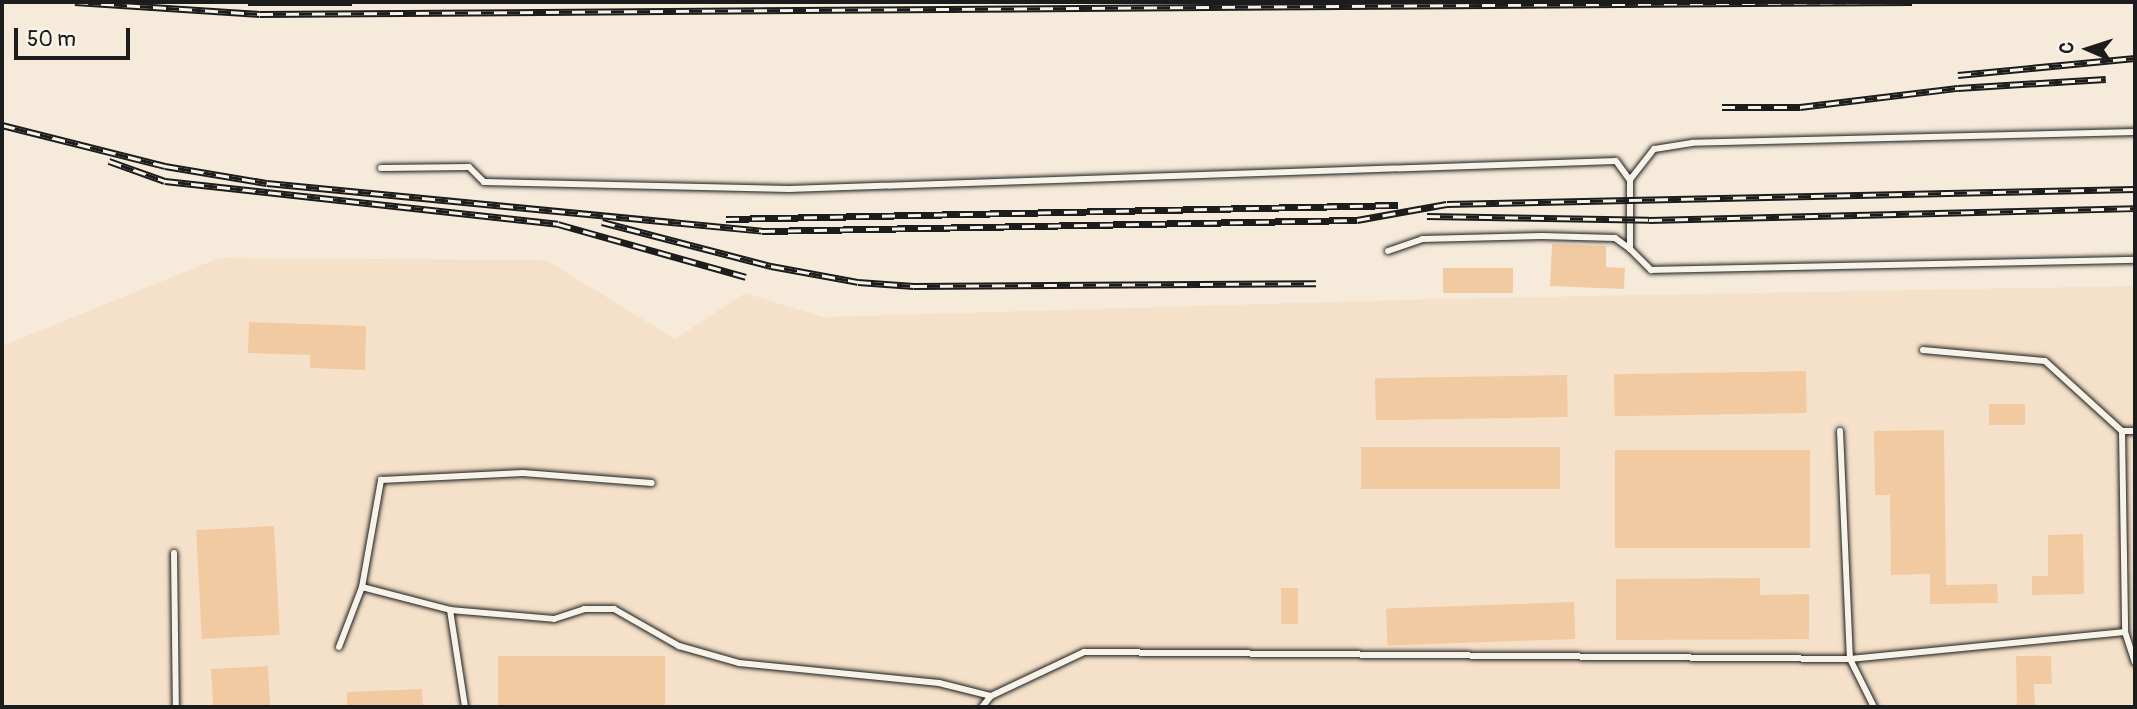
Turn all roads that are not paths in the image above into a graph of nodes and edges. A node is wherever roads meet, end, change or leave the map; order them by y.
1 (2135, 132) edge
2 (381, 168) dead end
3 (1630, 180) junction
4 (1630, 249) junction
5 (1388, 251) dead end
6 (2135, 260) edge
7 (1923, 350) dead end
8 (2135, 430) edge
9 (1840, 431) dead end
10 (2122, 431) junction
11 (652, 483) dead end
12 (174, 553) dead end
13 (362, 587) junction
14 (450, 610) junction
15 (2125, 632) junction
16 (339, 647) dead end
17 (1850, 659) junction
18 (2135, 662) edge
19 (991, 696) junction
20 (176, 707) edge
21 (465, 707) edge
22 (982, 707) edge
23 (1874, 707) edge

1 - 3 lane
2 - 3 lane
3 - 4 lane
4 - 5 lane
4 - 6 lane
7 - 10 lane
8 - 10 lane
9 - 17 lane
10 - 15 lane
11 - 13 lane
12 - 20 lane
13 - 14 lane
13 - 16 lane
14 - 19 lane
14 - 21 lane
15 - 17 lane
15 - 18 lane
17 - 19 lane
17 - 23 lane
19 - 22 lane

